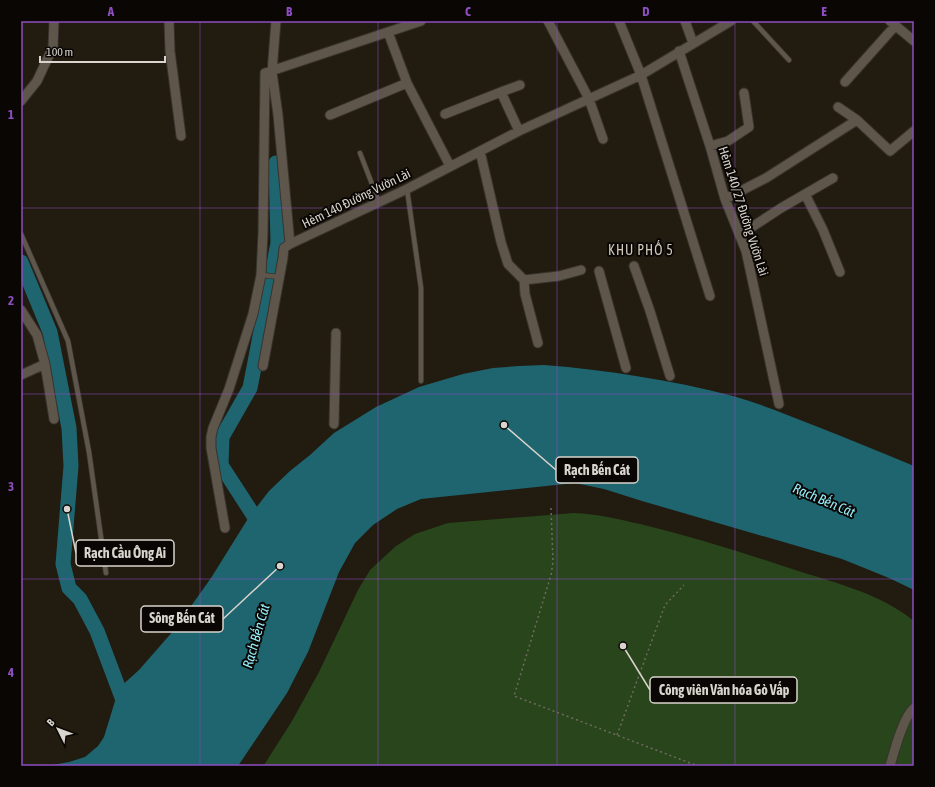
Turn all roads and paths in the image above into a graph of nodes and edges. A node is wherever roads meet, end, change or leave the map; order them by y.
1 (54, 21) edge
2 (169, 21) edge
3 (276, 21) edge
4 (421, 21) edge
5 (548, 21) edge
6 (619, 21) edge
7 (685, 21) edge
8 (731, 21) edge
9 (753, 21) edge
10 (892, 23) edge
11 (388, 32) junction
12 (914, 41) edge
13 (693, 43) junction
14 (679, 51) junction
15 (788, 60) dead end
16 (272, 72) junction
17 (641, 75) junction
18 (845, 82) dead end
19 (407, 83) junction
20 (520, 85) dead end
21 (501, 92) junction
22 (744, 93) dead end
23 (589, 99) junction
24 (21, 101) edge
25 (838, 107) dead end
26 (445, 114) dead end
27 (330, 115) dead end
28 (857, 120) junction
29 (519, 131) junction
30 (914, 131) edge
31 (181, 136) dead end
32 (603, 139) dead end
33 (710, 146) junction
34 (480, 151) junction
35 (360, 154) dead end
36 (450, 166) junction
37 (833, 178) dead end
38 (407, 189) junction
39 (805, 194) junction
40 (725, 200) junction
41 (379, 202) junction
42 (21, 234) edge
43 (740, 235) junction
44 (290, 244) junction
45 (634, 266) dead end
46 (580, 270) dead end
47 (599, 271) dead end
48 (840, 272) dead end
49 (262, 275) junction
50 (278, 276) junction
51 (524, 280) junction
52 (710, 296) dead end
53 (21, 310) edge
54 (336, 333) dead end
55 (538, 343) dead end
56 (45, 364) junction
57 (263, 366) dead end
58 (626, 368) dead end
59 (21, 374) edge
60 (670, 376) dead end
61 (420, 381) dead end
62 (779, 404) dead end
63 (54, 419) dead end
64 (334, 424) dead end
65 (551, 508) dead end
66 (225, 528) dead end
67 (106, 573) dead end
68 (684, 585) dead end
69 (914, 708) edge
70 (617, 735) junction
71 (698, 766) edge
72 (890, 766) edge

1 - 24 street
2 - 31 street
3 - 16 street
4 - 11 street
5 - 23 street
6 - 17 street
7 - 13 street
8 - 13 street, Hẻm 140 Đường Vườn Lài
9 - 15 lane
10 - 12 street
10 - 18 street
11 - 16 street
11 - 19 street
13 - 14 street, Hẻm 140 Đường Vườn Lài
14 - 17 street, Hẻm 140 Đường Vườn Lài
14 - 33 street, Hẻm 140/27 Đường Vườn Lài
16 - 44 street, Hẻm 140 Đường Vườn Lài
16 - 49 street
17 - 23 street, Hẻm 140 Đường Vườn Lài
17 - 52 street
19 - 27 street
19 - 36 street
20 - 21 street
21 - 26 street
21 - 29 street
22 - 33 street
23 - 29 street, Hẻm 140 Đường Vườn Lài
23 - 32 street
25 - 28 street
28 - 30 street
28 - 40 street
29 - 34 street, Hẻm 140 Đường Vườn Lài
33 - 40 street, Hẻm 140/27 Đường Vườn Lài
34 - 36 street, Hẻm 140 Đường Vườn Lài
34 - 51 street
35 - 41 lane
36 - 38 street, Hẻm 140 Đường Vườn Lài
37 - 39 street
38 - 41 street, Hẻm 140 Đường Vườn Lài
38 - 61 lane
39 - 43 street
39 - 48 street
40 - 43 street, Hẻm 140/27 Đường Vườn Lài
41 - 44 street, Hẻm 140 Đường Vườn Lài
42 - 67 lane
43 - 62 street, Hẻm 140/27 Đường Vườn Lài
44 - 50 street
45 - 60 street
46 - 51 street
47 - 58 street
49 - 50 lane
49 - 66 street
50 - 57 street
51 - 55 street
53 - 56 street
54 - 64 street
56 - 59 street
56 - 63 street
65 - 70 path
68 - 70 path
69 - 72 street
70 - 71 path

